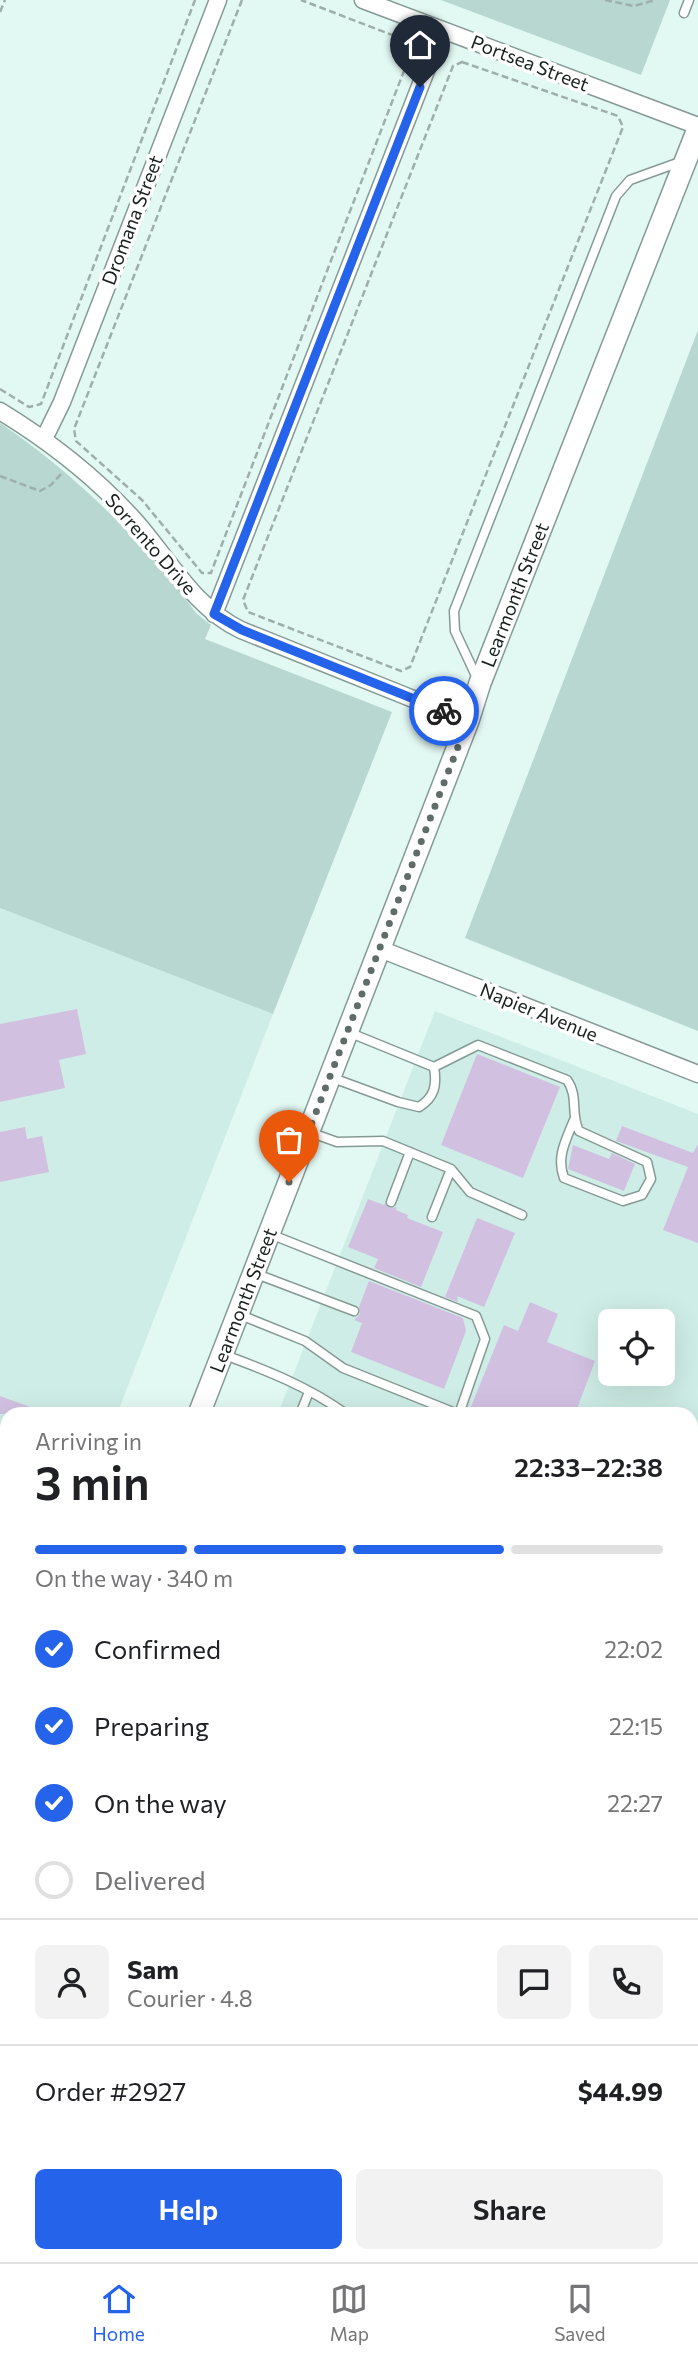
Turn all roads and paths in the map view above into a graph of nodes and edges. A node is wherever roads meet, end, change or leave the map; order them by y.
1 (5, 0) edge
2 (195, 0) edge
3 (218, 0) edge
4 (242, 0) edge
5 (301, 0) edge
6 (363, 0) edge
7 (605, 0) edge
8 (655, 0) edge
9 (689, 0) edge
10 (0, 12) edge
11 (684, 13) dead end
12 (442, 30) junction
13 (698, 128) edge
14 (686, 160) junction
15 (0, 389) edge
16 (0, 411) edge
17 (44, 439) junction
18 (71, 460) junction
19 (0, 476) edge
20 (214, 614) junction
21 (410, 667) joint
22 (480, 683) junction
23 (468, 721) junction
24 (380, 949) junction
25 (348, 1032) junction
26 (435, 1067) junction
27 (698, 1074) edge
28 (330, 1077) junction
29 (573, 1120) junction
30 (309, 1132) junction
31 (410, 1152) junction
32 (451, 1169) junction
33 (391, 1202) dead end
34 (522, 1215) dead end
35 (432, 1217) dead end
36 (270, 1233) junction
37 (254, 1273) junction
38 (354, 1311) dead end
39 (238, 1314) junction
40 (222, 1354) junction
41 (309, 1392) junction
42 (202, 1407) edge
43 (303, 1407) edge
44 (336, 1407) edge
45 (441, 1407) edge
46 (461, 1407) edge

1 - 10 path
2 - 15 path
3 - 17 street, Dromana Street
4 - 5 path
6 - 12 street, Portsea Street
7 - 8 path
9 - 11 lane
12 - 13 street, Portsea Street
12 - 20 street
13 - 14 street, Learmonth Street
14 - 22 street, Learmonth Street
14 - 22 lane
16 - 17 street, Sorrento Drive
17 - 18 street, Sorrento Drive
18 - 19 path
18 - 20 street, Sorrento Drive
20 - 23 street, Sorrento Drive
21 - 21 path
22 - 23 street, Learmonth Street
23 - 24 street, Learmonth Street
24 - 25 street, Learmonth Street
24 - 27 street, Napier Avenue
25 - 26 lane
25 - 28 street, Learmonth Street
26 - 28 lane
26 - 29 lane
28 - 30 street, Learmonth Street
29 - 29 lane
30 - 31 lane
30 - 36 street, Learmonth Street
31 - 32 lane
31 - 33 lane
32 - 34 lane
32 - 35 lane
36 - 37 street, Learmonth Street
36 - 46 lane
37 - 38 lane
37 - 39 street, Learmonth Street
39 - 40 street, Learmonth Street
39 - 45 lane
40 - 41 lane
40 - 42 street, Learmonth Street
41 - 43 lane
41 - 44 lane

